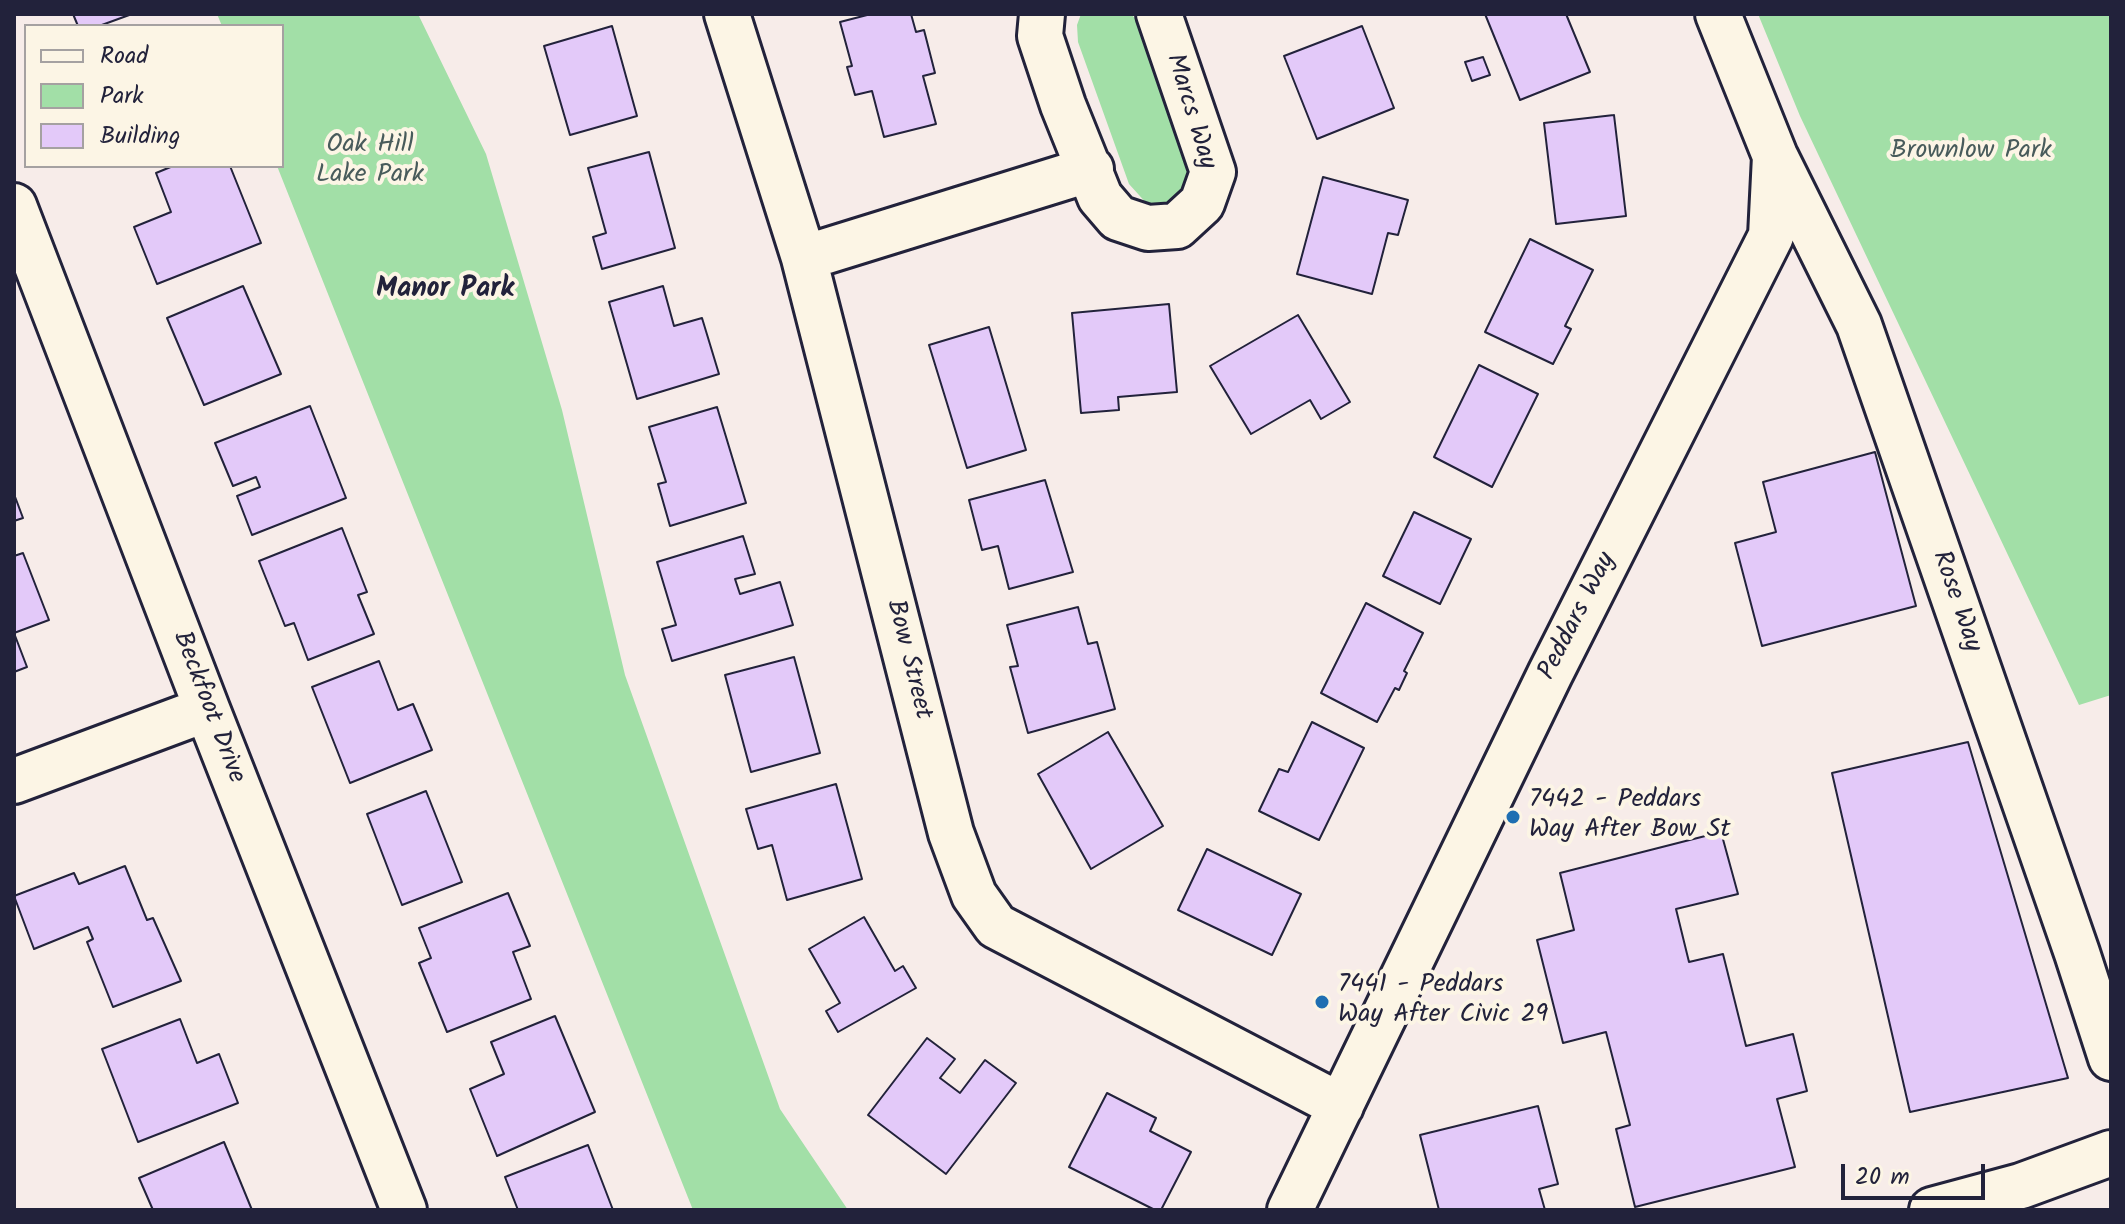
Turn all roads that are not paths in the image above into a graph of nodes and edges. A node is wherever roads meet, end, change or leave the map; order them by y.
1 (727, 14) edge
2 (1042, 14) edge
3 (1159, 14) edge
4 (1718, 14) edge
5 (1775, 156) junction
6 (1091, 169) junction
7 (14, 206) edge
8 (804, 258) junction
9 (207, 709) junction
10 (14, 781) edge
11 (2111, 1058) edge
12 (1341, 1106) junction
13 (2111, 1153) edge
14 (404, 1210) edge
15 (1290, 1210) edge
16 (1932, 1210) edge

1 - 8 street, Bow Street
2 - 6 street, Marcs Way
3 - 6 street, Marcs Way
4 - 5 street, Peddars Way
5 - 11 street, Rose Way
5 - 12 street, Peddars Way
6 - 8 street
7 - 9 street, Beckfoot Drive
8 - 12 street, Bow Street
9 - 10 street
9 - 14 street, Beckfoot Drive
12 - 15 street, Peddars Way
13 - 16 street

